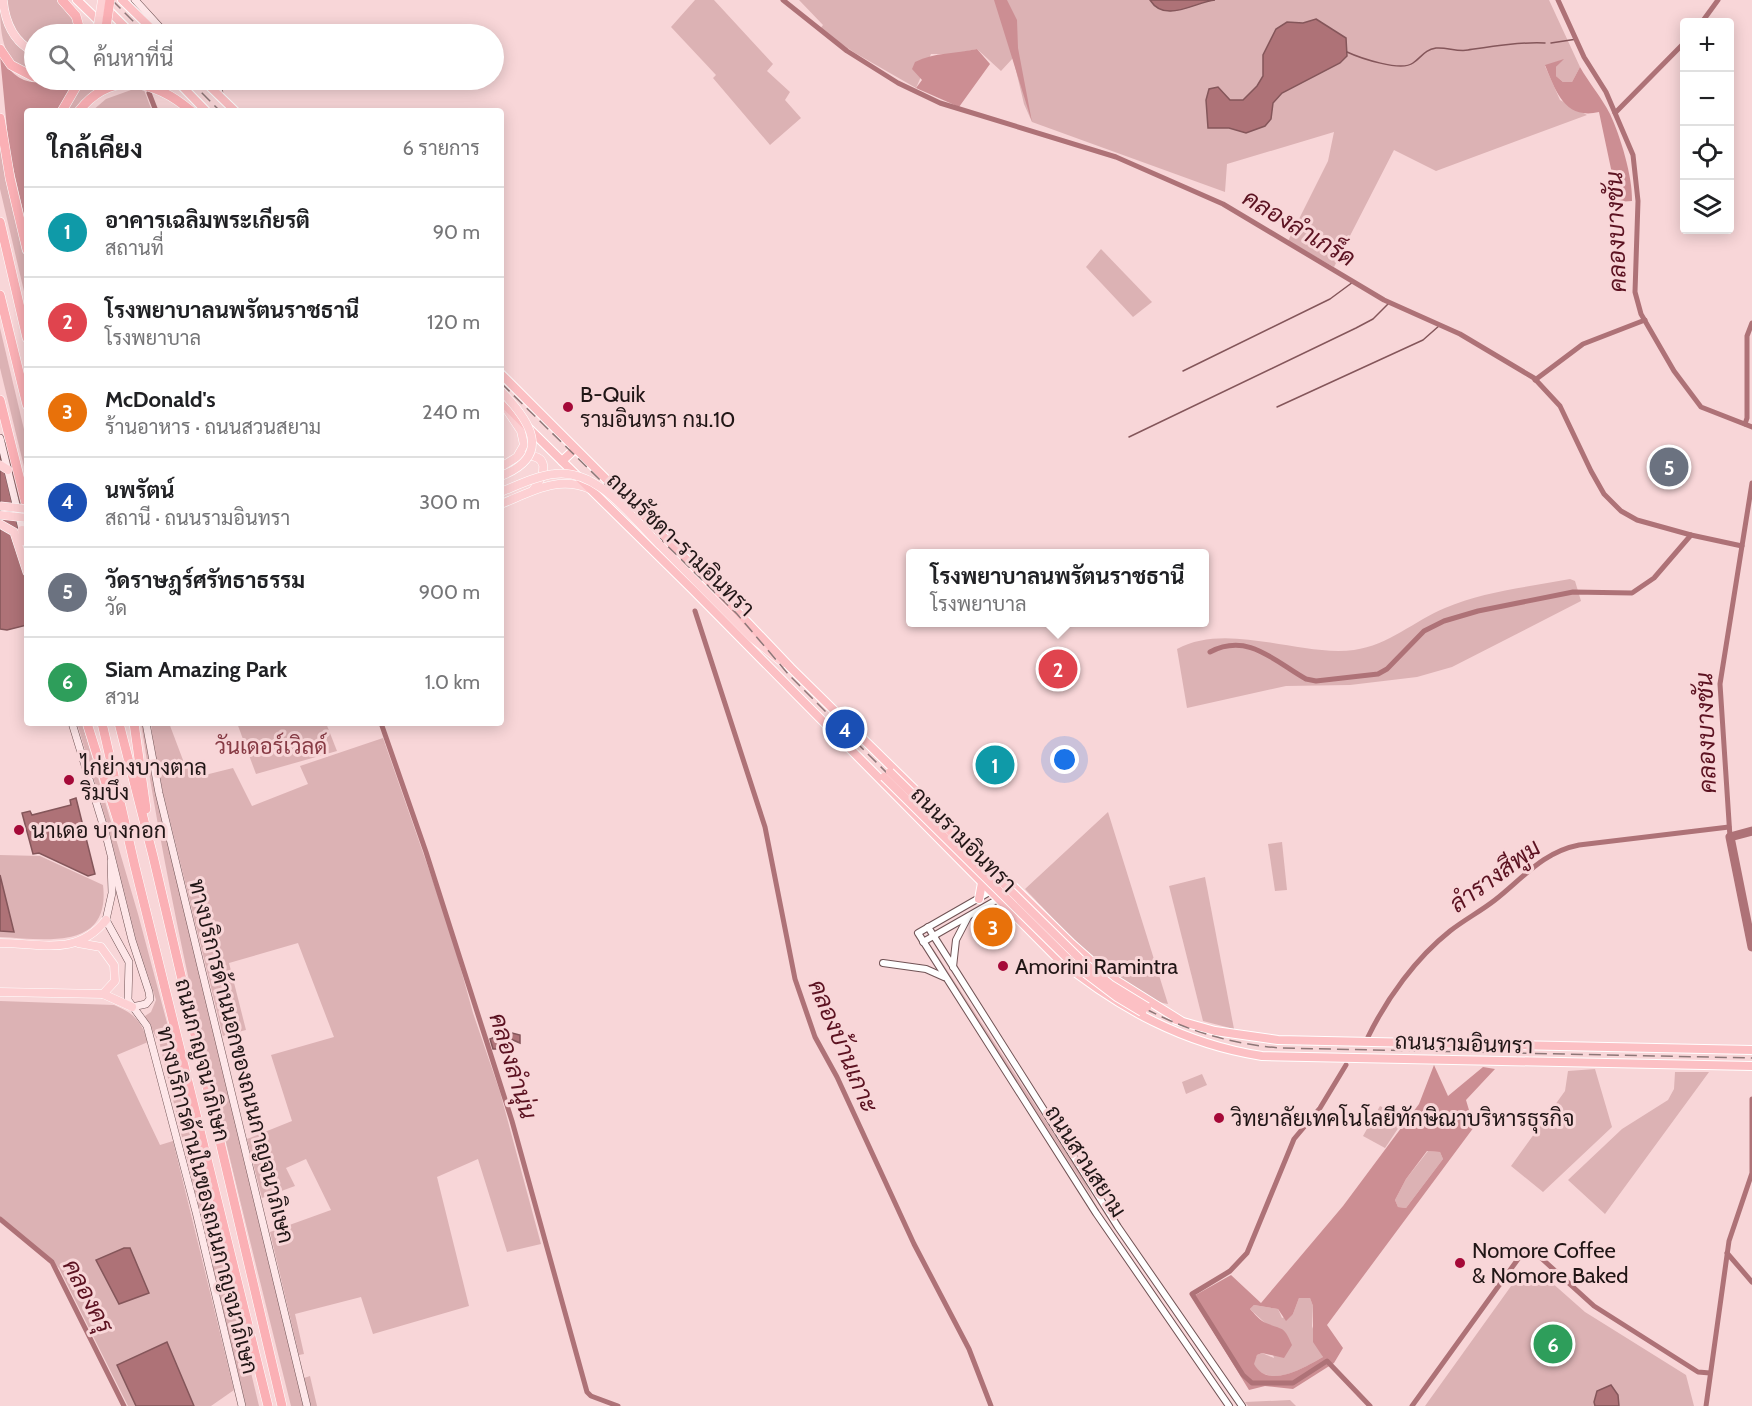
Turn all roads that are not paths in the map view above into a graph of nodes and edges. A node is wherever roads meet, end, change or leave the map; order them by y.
1 (3, 0) edge
2 (62, 0) edge
3 (77, 0) edge
4 (100, 0) edge
5 (110, 0) edge
6 (122, 0) edge
7 (135, 0) edge
8 (78, 24) edge
9 (97, 24) edge
10 (102, 24) edge
11 (106, 24) edge
12 (123, 24) edge
13 (147, 24) edge
14 (157, 24) edge
15 (24, 43) edge
16 (0, 49) edge
17 (24, 72) edge
18 (74, 90) edge
19 (105, 90) edge
20 (162, 90) edge
21 (182, 90) edge
22 (186, 90) edge
23 (214, 90) edge
24 (217, 90) edge
25 (194, 98) junction
26 (223, 99) junction
27 (64, 108) edge
28 (82, 108) edge
29 (187, 108) edge
30 (203, 108) edge
31 (232, 108) edge
32 (0, 118) edge
33 (0, 222) edge
34 (24, 238) edge
35 (0, 295) edge
36 (24, 325) edge
37 (504, 377) edge
38 (24, 393) edge
39 (504, 394) edge
40 (0, 400) edge
41 (504, 404) edge
42 (504, 406) edge
43 (558, 432) junction
44 (0, 438) edge
45 (546, 444) junction
46 (575, 448) junction
47 (518, 457) junction
48 (562, 461) junction
49 (504, 465) edge
50 (4, 467) edge
51 (504, 474) edge
52 (591, 490) junction
53 (504, 491) edge
54 (617, 491) junction
55 (531, 492) junction
56 (24, 497) edge
57 (601, 500) junction
58 (504, 503) edge
59 (0, 507) edge
60 (24, 509) edge
61 (0, 515) edge
62 (24, 518) edge
63 (0, 524) edge
64 (22, 530) junction
65 (24, 538) edge
66 (17, 540) junction
67 (24, 562) edge
68 (791, 668) junction
69 (832, 709) junction
70 (822, 721) junction
71 (73, 726) edge
72 (88, 726) edge
73 (103, 726) edge
74 (120, 726) edge
75 (134, 726) edge
76 (147, 726) edge
77 (887, 775) junction
78 (966, 839) junction
79 (952, 852) junction
80 (153, 856) junction
81 (111, 861) junction
82 (135, 867) junction
83 (1007, 878) junction
84 (982, 883) junction
85 (1014, 886) junction
86 (992, 892) junction
87 (979, 899) junction
88 (999, 899) junction
89 (1034, 906) junction
90 (109, 912) junction
91 (126, 912) junction
92 (968, 916) junction
93 (106, 920) junction
94 (1019, 920) junction
95 (928, 927) junction
96 (934, 936) junction
97 (923, 942) junction
98 (0, 943) edge
99 (76, 943) junction
100 (883, 963) dead end
101 (952, 968) junction
102 (945, 977) junction
103 (0, 992) edge
104 (103, 994) junction
105 (132, 1007) junction
106 (1144, 1010) junction
107 (1181, 1021) junction
108 (1179, 1032) junction
109 (1376, 1043) junction
110 (1652, 1048) junction
111 (1752, 1050) edge
112 (1376, 1058) junction
113 (1651, 1064) junction
114 (1752, 1066) edge
115 (242, 1406) edge
116 (268, 1406) edge
117 (282, 1406) edge
118 (307, 1406) edge
119 (1229, 1406) edge
120 (1242, 1406) edge

1 - 15 main road
2 - 8 highway
3 - 10 highway
4 - 9 main road, bridge
4 - 12 highway
5 - 11 highway, bridge
6 - 13 highway
7 - 14 main road
16 - 17 highway
18 - 27 highway
19 - 28 highway
20 - 29 highway
21 - 25 highway
22 - 25 highway
23 - 26 highway
24 - 26 main road
25 - 30 highway
26 - 31 highway
32 - 34 highway
33 - 36 highway
35 - 38 highway
37 - 43 highway, ถนนรามอินทรา
39 - 51 main road, bridge
40 - 56 highway
41 - 45 highway, ถนนรามอินทรา
42 - 47 main road
43 - 45 highway
43 - 46 highway, ถนนรามอินทรา
44 - 50 main road
45 - 48 highway, ถนนรามอินทรา
46 - 48 highway
46 - 54 highway, ถนนรามอินทรา
47 - 49 main road
47 - 55 main road
48 - 52 highway, ถนนรามอินทรา
50 - 64 main road, bridge
52 - 55 main road, ถนนรัชดา-รามอินทรา
52 - 57 highway, ถนนรามอินทรา
53 - 68 main road, ถนนรัชดา-รามอินทรา, bridge
54 - 57 highway
54 - 68 highway, ถนนรามอินทรา
55 - 58 main road, ถนนรัชดา-รามอินทรา
57 - 70 highway, ถนนรามอินทรา
59 - 60 main road, bridge
61 - 62 main road, bridge
63 - 66 main road
64 - 65 main road
64 - 66 main road
66 - 67 main road
68 - 69 highway, ถนนรามอินทรา
69 - 77 highway, ถนนรามอินทรา
69 - 78 highway, ถนนรามอินทรา
70 - 77 highway, ถนนรามอินทรา
70 - 79 highway, ถนนรามอินทรา
71 - 81 main road, ทางบริการด้านในของถนนกาญจนาภิเษก
72 - 82 highway
73 - 82 highway, ถนนกาญจนาภิเษก
74 - 80 highway, ถนนกาญจนาภิเษก
75 - 80 highway
76 - 118 main road, ทางบริการด้านนอกของถนนกาญจนาภิเษก
77 - 106 highway, ถนนรามอินทรา, bridge
78 - 79 highway
78 - 83 highway, ถนนรามอินทรา
79 - 84 highway, ถนนรามอินทรา
80 - 117 highway, ถนนกาญจนาภิเษก
81 - 90 main road, ทางบริการด้านในของถนนกาญจนาภิเษก
81 - 91 main road, ทางบริการด้านในของถนนกาญจนาภิเษก
82 - 116 highway, ถนนกาญจนาภิเษก
83 - 85 highway, ถนนรามอินทรา
83 - 86 street
84 - 86 highway, ถนนรามอินทรา
84 - 87 highway
85 - 88 street
85 - 89 highway, ถนนรามอินทรา
86 - 87 street
86 - 88 highway, ถนนรามอินทรา
87 - 95 street
88 - 92 street
88 - 94 highway, ถนนรามอินทรา
89 - 94 highway
89 - 107 highway, ถนนรามอินทรา
90 - 91 main road
90 - 93 main road, ทางบริการด้านในของถนนกาญจนาภิเษก
91 - 105 main road, ทางบริการด้านในของถนนกาญจนาภิเษก
92 - 96 street
92 - 101 street
93 - 99 main road
93 - 105 main road, ทางบริการด้านในของถนนกาญจนาภิเษก
94 - 108 highway, ถนนรามอินทรา
95 - 96 street, ถนนสวนสยาม
95 - 97 street, ถนนสวนสยาม
96 - 97 street
96 - 101 street, ถนนสวนสยาม
97 - 102 street, ถนนสวนสยาม
98 - 99 main road
99 - 104 main road
100 - 102 street
101 - 120 street, ถนนสวนสยาม
102 - 119 street, ถนนสวนสยาม
103 - 104 main road
104 - 105 main road
105 - 115 main road, ทางบริการด้านในของถนนกาญจนาภิเษก
106 - 107 highway, ถนนรามอินทรา
106 - 108 highway, ถนนรามอินทรา
107 - 109 highway, ถนนรามอินทรา
108 - 112 highway, ถนนรามอินทรา
109 - 110 highway, ถนนรามอินทรา
109 - 112 highway
110 - 111 highway, ถนนรามอินทรา
110 - 113 highway
112 - 113 highway, ถนนรามอินทรา
113 - 114 highway, ถนนรามอินทรา

